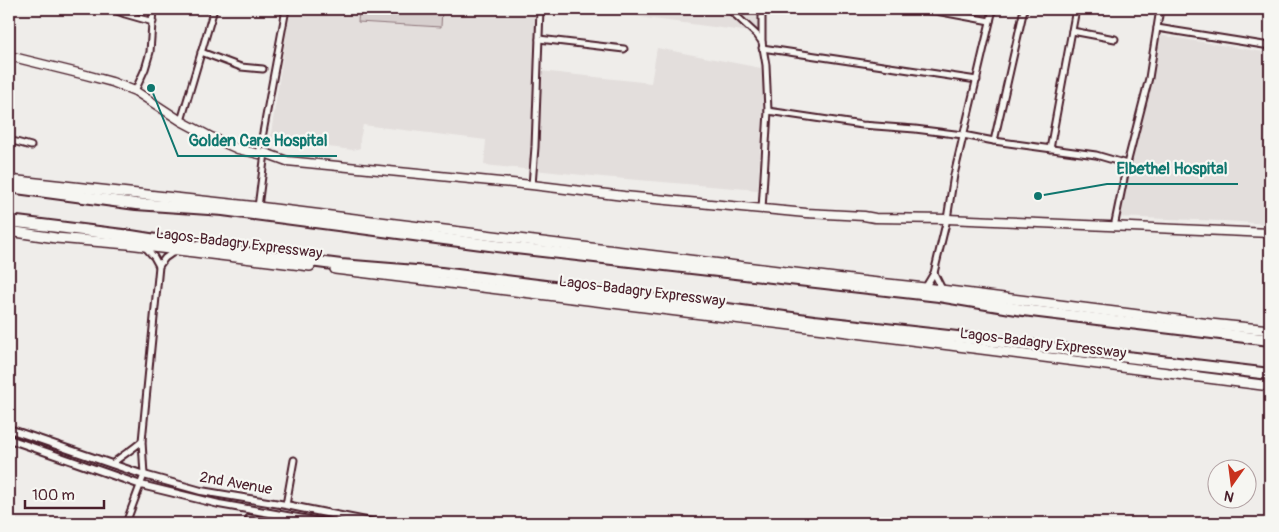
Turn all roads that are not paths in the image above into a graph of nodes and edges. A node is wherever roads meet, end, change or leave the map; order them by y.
1 (112, 9) edge
2 (153, 9) edge
3 (214, 9) edge
4 (286, 9) edge
5 (540, 9) edge
6 (729, 9) edge
7 (762, 9) edge
8 (899, 9) edge
9 (993, 9) edge
10 (1024, 9) edge
11 (1076, 9) edge
12 (1160, 9) edge
13 (936, 10) edge
14 (990, 21) junction
15 (153, 22) junction
16 (1157, 28) junction
17 (1072, 30) junction
18 (539, 39) junction
19 (1115, 39) dead end
20 (762, 45) junction
21 (1270, 46) edge
22 (624, 49) dead end
23 (201, 52) junction
24 (9, 56) edge
25 (263, 69) dead end
26 (976, 80) junction
27 (135, 92) junction
28 (768, 111) junction
29 (180, 121) junction
30 (963, 135) junction
31 (9, 140) edge
32 (994, 141) junction
33 (31, 146) dead end
34 (1050, 148) junction
35 (262, 154) junction
36 (1127, 164) junction
37 (9, 180) edge
38 (532, 185) junction
39 (9, 187) edge
40 (258, 207) junction
41 (762, 209) junction
42 (947, 217) junction
43 (9, 221) edge
44 (1114, 225) junction
45 (1270, 228) edge
46 (9, 231) edge
47 (1270, 232) edge
48 (146, 246) junction
49 (176, 250) junction
50 (159, 266) junction
51 (934, 274) junction
52 (925, 288) junction
53 (943, 291) junction
54 (1270, 330) edge
55 (1270, 340) edge
56 (1270, 374) edge
57 (1270, 386) edge
58 (9, 429) edge
59 (9, 439) edge
60 (142, 441) junction
61 (294, 460) dead end
62 (112, 464) junction
63 (144, 475) junction
64 (140, 484) junction
65 (286, 505) junction
66 (251, 510) junction
67 (248, 521) edge
68 (126, 522) edge
69 (136, 523) edge
70 (278, 523) edge
71 (326, 523) edge
72 (376, 523) edge

1 - 15 street
2 - 15 street
3 - 23 street
4 - 35 street
5 - 18 street
6 - 20 street
7 - 20 street
8 - 13 street
9 - 14 street
10 - 32 street
11 - 17 street
12 - 16 street
13 - 14 street
14 - 26 street
15 - 27 street
16 - 21 street
16 - 36 street
17 - 19 street
17 - 34 street
18 - 22 street
18 - 38 street
20 - 26 street
20 - 28 street
23 - 25 street
23 - 29 street
24 - 27 main road
26 - 30 street
27 - 29 main road
28 - 30 street
28 - 41 street
29 - 35 main road
30 - 32 street
30 - 42 street
31 - 33 street
32 - 34 street
34 - 36 street
35 - 38 main road
35 - 40 street
36 - 44 street
37 - 40 main road
38 - 41 main road
39 - 55 highway, Lagos-Badagry Expressway
40 - 52 main road
41 - 42 main road
42 - 44 main road
42 - 51 street
43 - 56 highway, Lagos-Badagry Expressway
44 - 45 main road
44 - 47 main road
46 - 48 main road, Lagos-Badagry Expressway
48 - 49 main road, Lagos-Badagry Expressway
48 - 50 street
49 - 50 street
49 - 57 main road, Lagos-Badagry Expressway
50 - 60 street
51 - 52 street
51 - 53 street
52 - 53 main road
53 - 54 main road
58 - 62 street, 2nd Avenue
59 - 64 street, 2nd Avenue
60 - 62 street
60 - 63 street
61 - 65 street
62 - 63 street, 2nd Avenue
63 - 64 street
63 - 65 street, 2nd Avenue
64 - 66 street, 2nd Avenue
64 - 68 street
65 - 72 street, 2nd Avenue
66 - 67 street
66 - 71 street, 2nd Avenue
67 - 70 street
68 - 69 street

